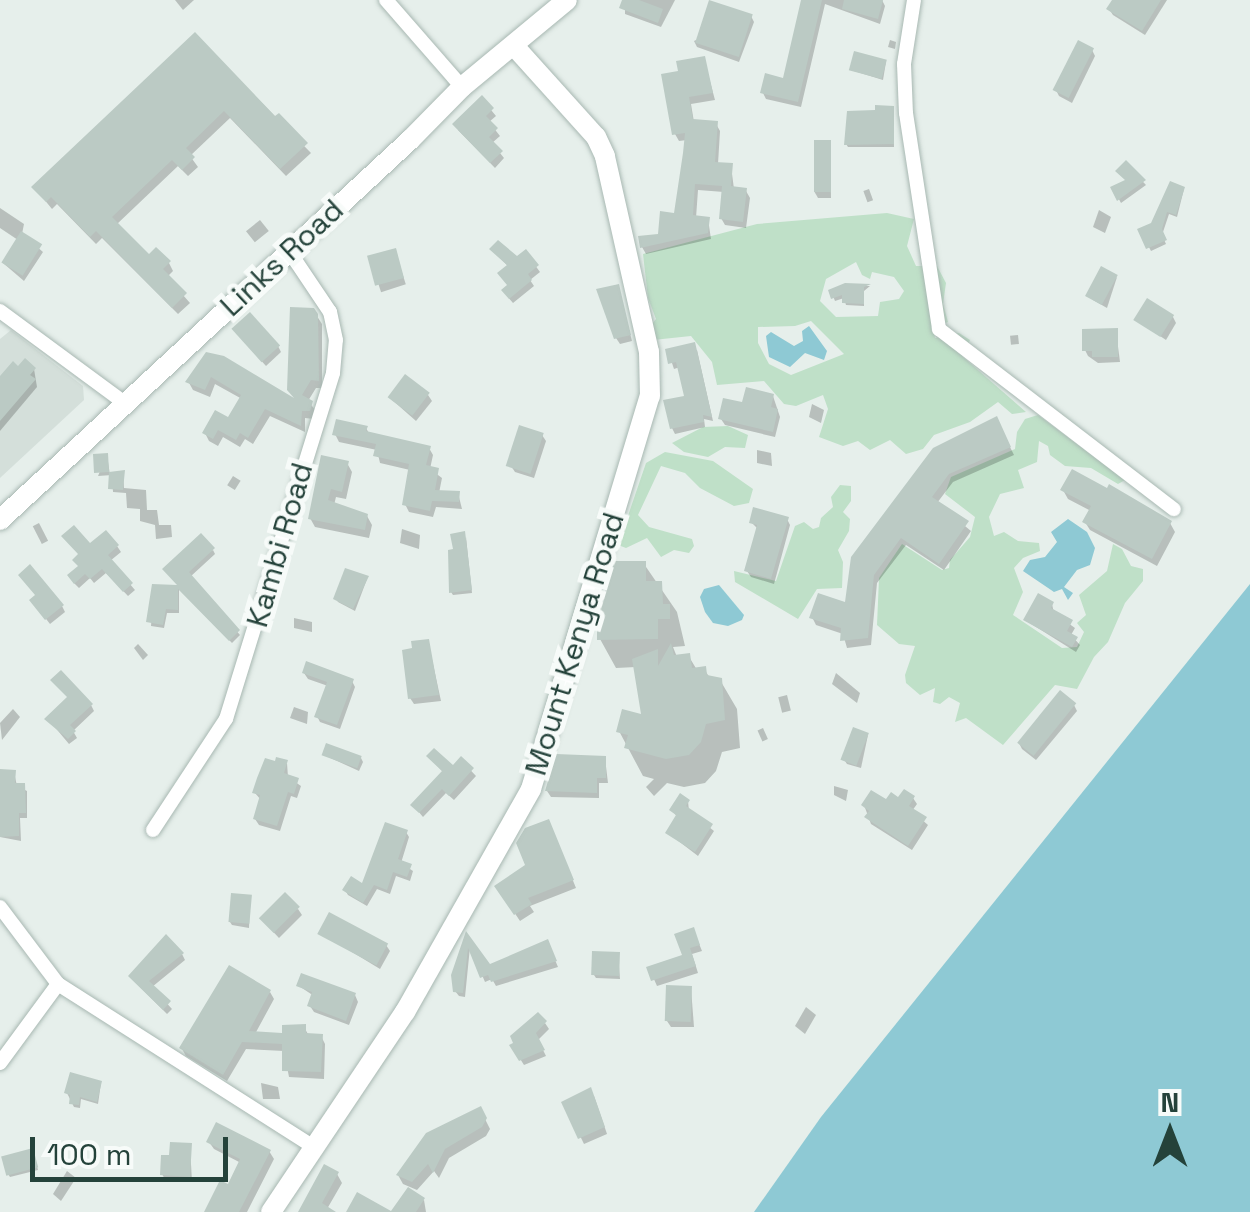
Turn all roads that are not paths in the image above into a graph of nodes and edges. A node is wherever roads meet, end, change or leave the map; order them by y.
1 (386, 0) edge
2 (567, 0) edge
3 (914, 0) edge
4 (514, 46) junction
5 (462, 87) junction
6 (289, 251) junction
7 (0, 311) edge
8 (126, 404) junction
9 (1174, 509) dead end
10 (0, 520) edge
11 (153, 830) dead end
12 (0, 907) edge
13 (58, 984) junction
14 (0, 1062) edge
15 (314, 1147) junction
16 (271, 1212) edge

1 - 5 street
2 - 4 main road, Links Road
3 - 9 street
4 - 5 main road, Links Road
4 - 15 main road, Mount Kenya Road
5 - 6 main road, Links Road
6 - 8 main road, Links Road
6 - 11 street, Kambi Road
7 - 8 street
8 - 10 main road, Links Road
12 - 13 street
13 - 14 street
13 - 15 street
15 - 16 main road, Mount Kenya Road

